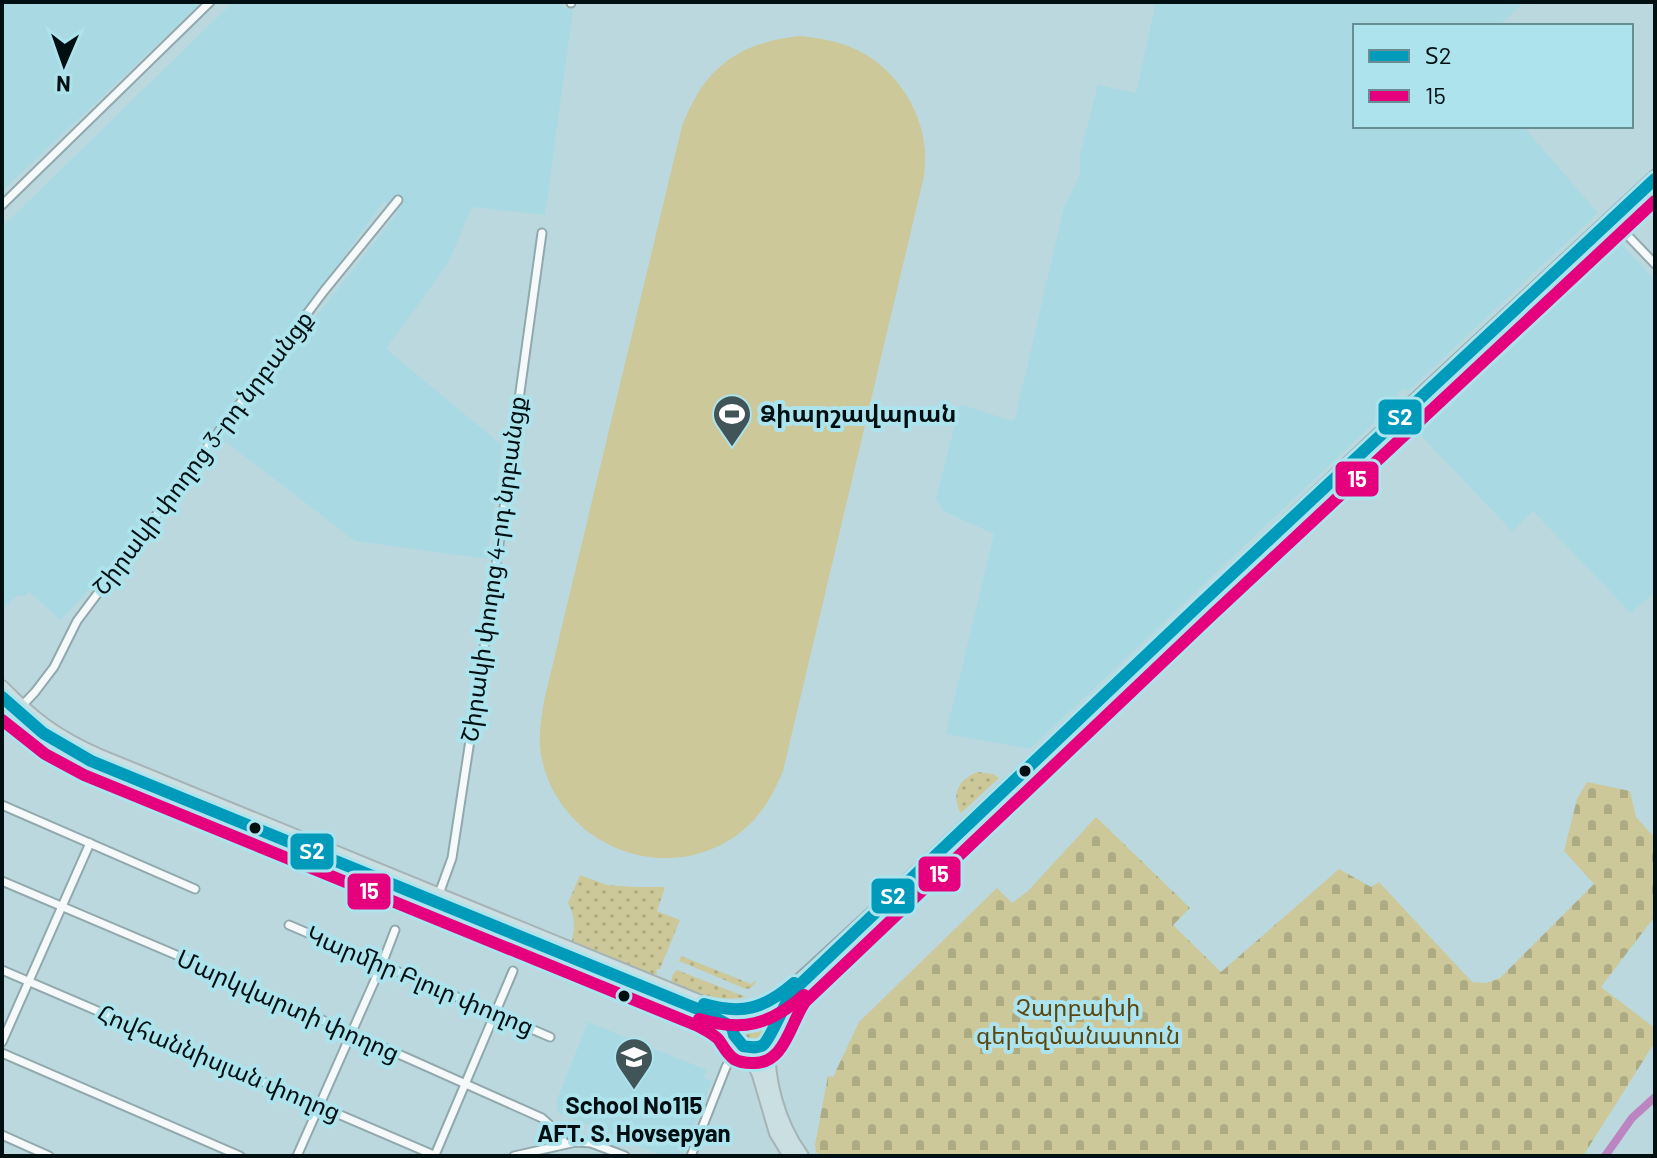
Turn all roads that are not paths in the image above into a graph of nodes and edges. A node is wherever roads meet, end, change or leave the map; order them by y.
1 (210, 2) edge
2 (1655, 177) edge
3 (398, 200) dead end
4 (2, 205) edge
5 (1611, 218) junction
6 (542, 233) dead end
7 (1655, 264) edge
8 (2, 687) edge
9 (2, 697) edge
10 (18, 709) junction
11 (2, 805) edge
12 (90, 843) junction
13 (2, 881) edge
14 (195, 889) dead end
15 (437, 899) junction
16 (61, 907) junction
17 (289, 925) dead end
18 (395, 930) dead end
19 (382, 964) junction
20 (2, 970) edge
21 (513, 971) dead end
22 (28, 981) junction
23 (747, 1009) junction
24 (494, 1014) junction
25 (773, 1026) junction
26 (732, 1027) junction
27 (351, 1035) junction
28 (550, 1037) dead end
29 (768, 1040) junction
30 (2, 1042) edge
31 (743, 1045) junction
32 (2, 1053) edge
33 (466, 1085) junction
34 (318, 1107) junction
35 (2, 1135) edge
36 (564, 1143) junction
37 (435, 1155) edge
38 (49, 1156) edge
39 (240, 1156) edge
40 (297, 1156) edge
41 (514, 1156) edge
42 (625, 1156) edge
43 (691, 1156) edge
44 (790, 1156) edge
45 (802, 1156) edge

1 - 4 street
2 - 5 main road
3 - 10 street, Շիրակի փողոց 3-րդ նրբանցք
5 - 7 street
5 - 23 main road
5 - 25 main road
6 - 15 street, Շիրակի փողոց 4-րդ նրբանցք
8 - 10 highway
9 - 10 highway
10 - 15 highway
11 - 12 street
12 - 14 street
12 - 16 street
13 - 16 street, Մարկվարտի փողոց
15 - 23 highway
15 - 26 highway
16 - 22 street
16 - 27 street, Մարկվարտի փողոց
17 - 19 street, Կարմիր Բլուր փողոց
18 - 19 street
19 - 24 street, Կարմիր Բլուր փողոց
19 - 27 street
20 - 22 street, Հովհաննիսյան փողոց
21 - 24 street
22 - 30 street
22 - 34 street, Հովհաննիսյան փողոց
23 - 25 highway
23 - 26 highway
24 - 28 street, Կարմիր Բլուր փողոց
24 - 33 street
25 - 29 highway
26 - 31 highway
27 - 33 street, Մարկվարտի փողոց
27 - 34 street
29 - 31 highway
29 - 45 highway
31 - 43 street
31 - 44 highway
32 - 39 street
33 - 36 street, Մարկվարտի փողոց
33 - 37 street
34 - 37 street, Հովհաննիսյան փողոց
34 - 40 street
35 - 38 street
36 - 41 street
36 - 42 street

